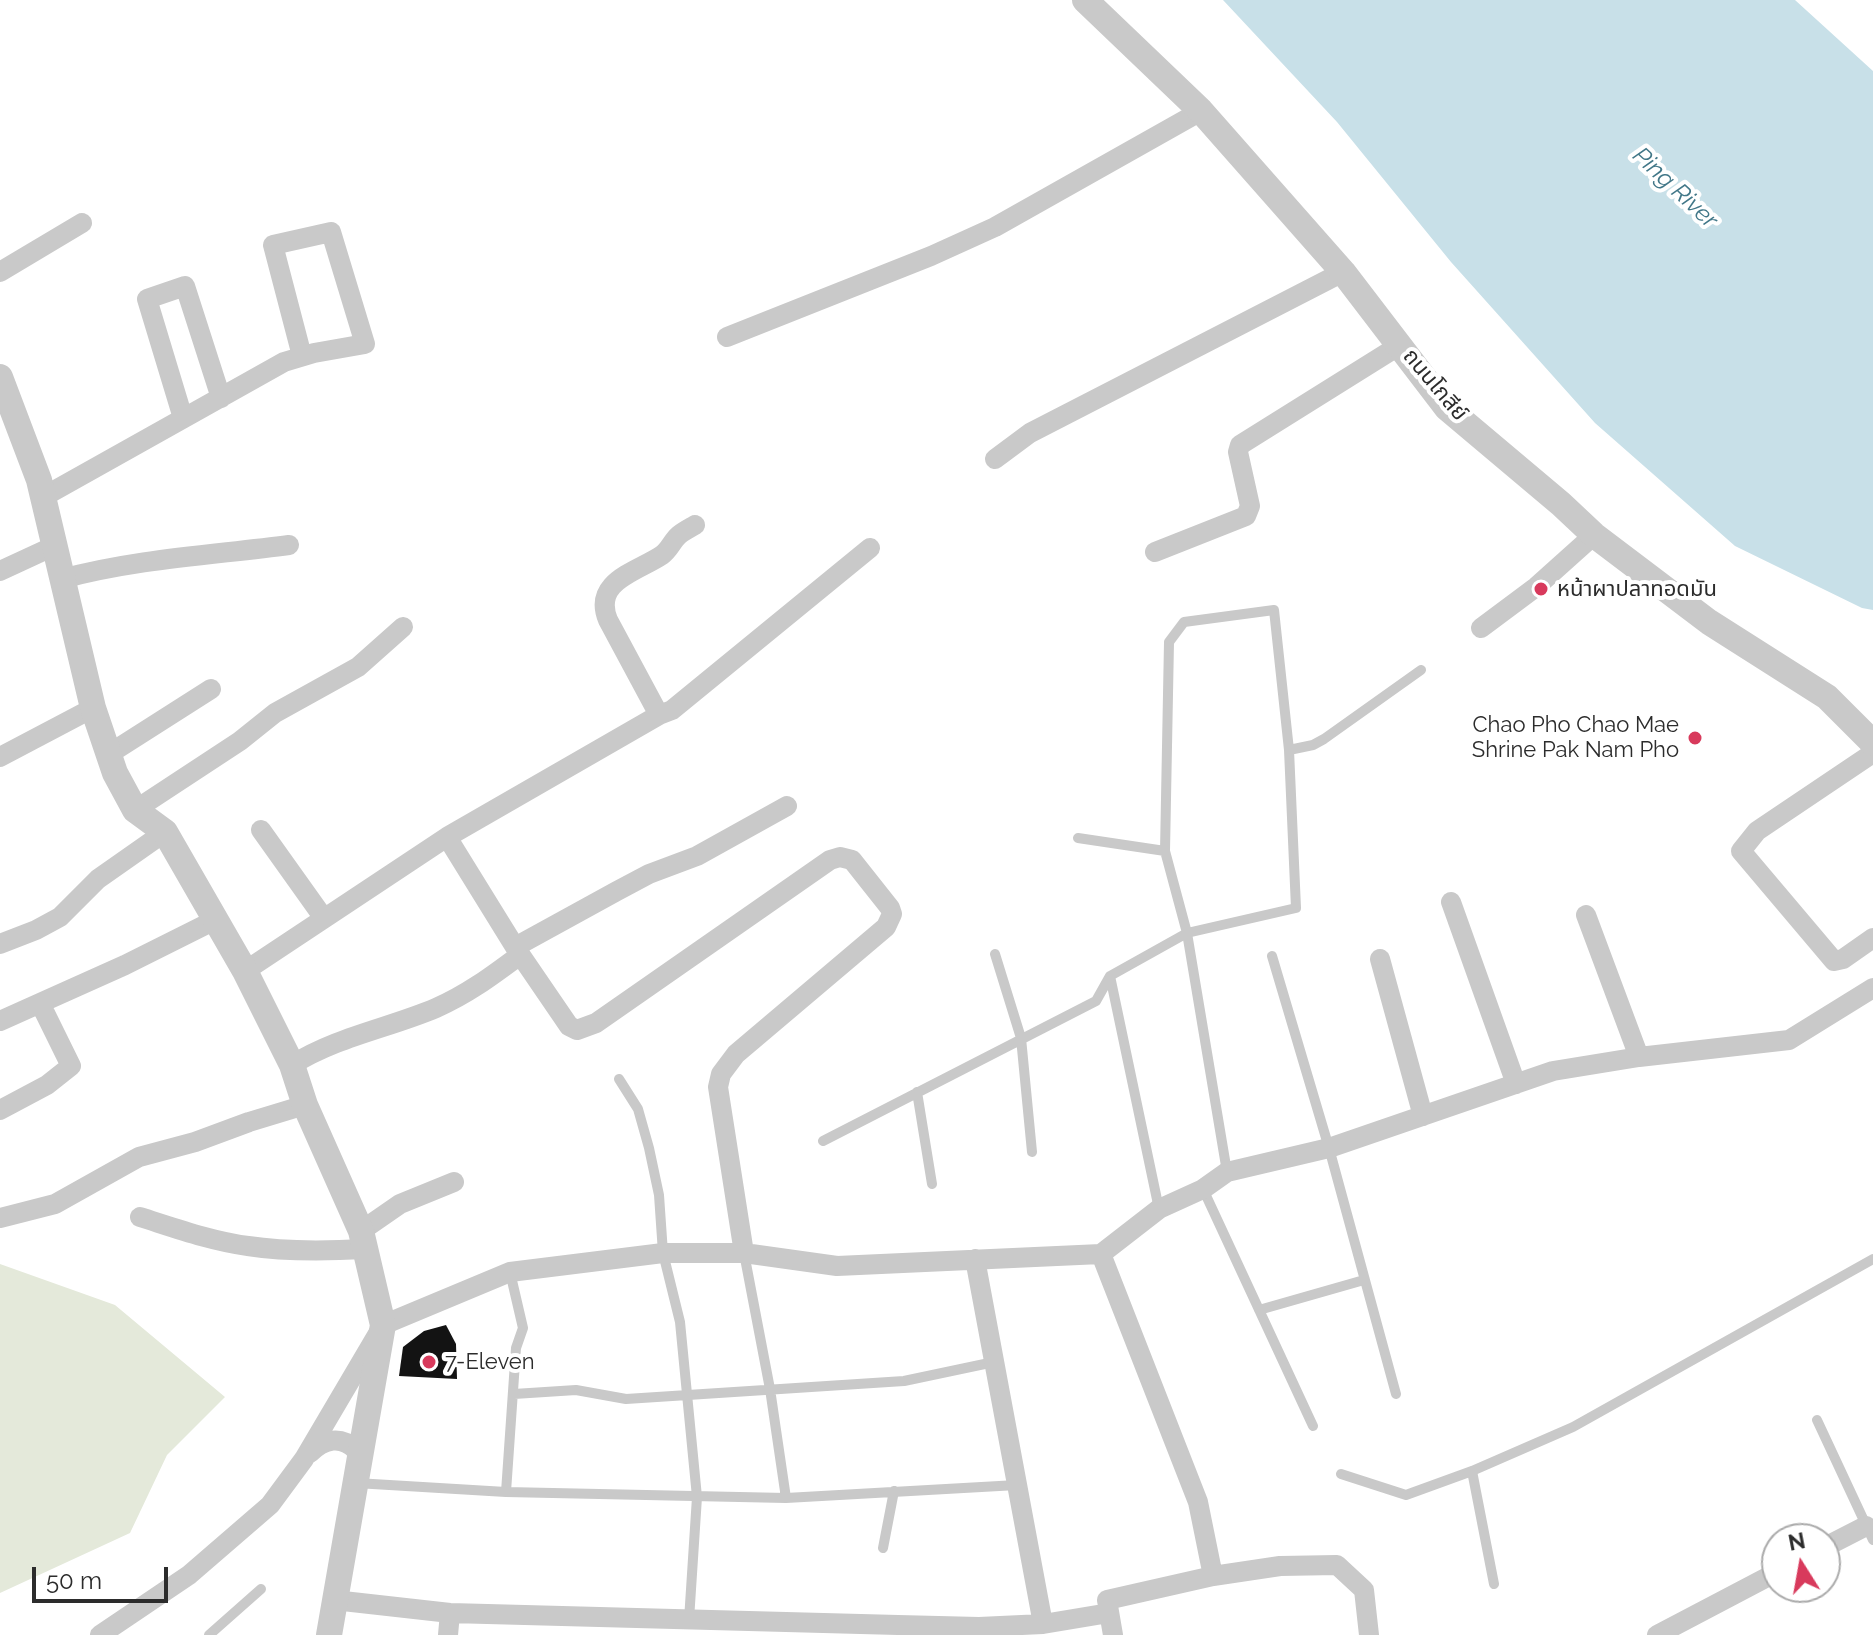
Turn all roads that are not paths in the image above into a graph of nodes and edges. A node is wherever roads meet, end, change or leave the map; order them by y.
1 (1085, 0) edge
2 (1201, 111) junction
3 (82, 223) dead end
4 (0, 272) edge
5 (1343, 272) junction
6 (727, 337) dead end
7 (1400, 345) junction
8 (302, 356) junction
9 (0, 377) edge
10 (221, 398) junction
11 (183, 418) junction
12 (9, 431) edge
13 (995, 459) dead end
14 (43, 497) junction
15 (695, 525) dead end
16 (1594, 535) junction
17 (289, 545) dead end
18 (54, 546) junction
19 (870, 548) dead end
20 (1155, 552) dead end
21 (0, 571) edge
22 (62, 579) junction
23 (403, 627) dead end
24 (1481, 628) dead end
25 (1421, 670) dead end
26 (211, 689) dead end
27 (93, 708) junction
28 (659, 715) junction
29 (1873, 743) edge
30 (1289, 750) junction
31 (1873, 753) edge
32 (109, 754) junction
33 (0, 757) edge
34 (787, 806) dead end
35 (135, 810) junction
36 (261, 830) dead end
37 (165, 832) junction
38 (447, 837) junction
39 (1078, 838) dead end
40 (1165, 851) junction
41 (1451, 902) dead end
42 (1586, 915) dead end
43 (323, 917) junction
44 (217, 919) junction
45 (1187, 933) junction
46 (1873, 938) edge
47 (0, 944) edge
48 (518, 951) junction
49 (995, 954) dead end
50 (1272, 956) dead end
51 (1380, 959) dead end
52 (245, 971) junction
53 (1110, 976) junction
54 (1873, 988) edge
55 (40, 1003) junction
56 (0, 1021) edge
57 (1021, 1038) junction
58 (1639, 1057) junction
59 (292, 1065) junction
60 (619, 1079) dead end
61 (1516, 1084) junction
62 (917, 1092) junction
63 (305, 1105) junction
64 (0, 1110) edge
65 (1423, 1116) junction
66 (823, 1141) dead end
67 (1329, 1148) junction
68 (1032, 1152) dead end
69 (1227, 1172) junction
70 (454, 1182) dead end
71 (932, 1184) dead end
72 (1203, 1189) junction
73 (1159, 1209) junction
74 (140, 1217) dead end
75 (0, 1218) edge
76 (363, 1240) junction
77 (663, 1253) junction
78 (744, 1253) junction
79 (1101, 1254) junction
80 (975, 1259) junction
81 (1873, 1259) edge
82 (510, 1272) junction
83 (1364, 1280) junction
84 (1259, 1310) junction
85 (383, 1325) junction
86 (994, 1362) junction
87 (770, 1389) junction
88 (688, 1393) junction
89 (514, 1394) junction
90 (1396, 1394) dead end
91 (1817, 1420) dead end
92 (1313, 1426) dead end
93 (304, 1459) junction
94 (1472, 1471) junction
95 (357, 1472) junction
96 (1341, 1474) dead end
97 (1017, 1485) junction
98 (894, 1491) junction
99 (506, 1492) junction
100 (697, 1497) junction
101 (786, 1498) junction
102 (1869, 1533) edge
103 (1841, 1542) edge
104 (883, 1548) dead end
105 (1213, 1576) junction
106 (1761, 1580) edge
107 (1494, 1584) dead end
108 (261, 1589) dead end
109 (334, 1600) junction
110 (450, 1613) junction
111 (1109, 1613) junction
112 (1043, 1624) junction
113 (677, 1625) edge
114 (897, 1630) edge
115 (100, 1635) edge
116 (209, 1635) edge
117 (329, 1635) edge
118 (448, 1635) edge
119 (1113, 1635) edge
120 (1369, 1635) edge
121 (1657, 1635) edge

1 - 2 street, ถนนโกสีย์
2 - 5 street, ถนนโกสีย์
2 - 6 street
3 - 4 street
5 - 7 street, ถนนโกสีย์
5 - 13 street
7 - 16 street, ถนนโกสีย์
7 - 20 street
8 - 8 street
8 - 10 street
9 - 12 street
10 - 11 street
10 - 11 street
11 - 14 street
12 - 14 street
14 - 18 street
15 - 28 street
16 - 24 street
16 - 29 street, ถนนโกสีย์
17 - 22 street
18 - 21 street
18 - 22 street
19 - 28 street
22 - 27 street
23 - 35 street
25 - 30 lane
26 - 32 street
27 - 32 street
27 - 33 street
28 - 38 street
30 - 40 lane
30 - 45 lane
31 - 46 street
32 - 35 street
34 - 48 street
35 - 37 street
36 - 43 street
37 - 44 street
37 - 47 street
38 - 43 street
38 - 48 street
39 - 40 lane
40 - 45 lane
41 - 61 street
42 - 58 street
43 - 52 street
44 - 52 street
44 - 55 street
45 - 53 lane
45 - 69 lane
48 - 59 street
48 - 78 street
49 - 57 lane
50 - 67 lane
51 - 65 street
52 - 59 street
53 - 57 lane
53 - 73 lane
54 - 58 street
55 - 56 street
55 - 64 street
57 - 62 lane
57 - 68 lane
58 - 61 street
59 - 63 street
60 - 77 lane
61 - 65 street
62 - 66 lane
62 - 71 lane
63 - 75 street
63 - 76 street
65 - 67 street
67 - 69 street
67 - 83 lane
69 - 72 street
70 - 76 street
72 - 73 street
72 - 84 lane
73 - 79 street
74 - 76 street
76 - 85 street
77 - 78 street
77 - 82 street
77 - 88 lane
78 - 80 street
78 - 87 lane
79 - 80 street
79 - 105 street
80 - 86 street
81 - 94 lane
82 - 85 street
82 - 89 lane
83 - 84 lane
83 - 90 lane
84 - 92 lane
85 - 93 street
85 - 95 street
86 - 87 lane
86 - 97 street
87 - 88 lane
87 - 101 lane
88 - 89 lane
88 - 100 lane
89 - 99 lane
91 - 102 lane
93 - 95 street
93 - 115 street
94 - 96 lane
94 - 107 lane
95 - 99 lane
95 - 109 street
97 - 98 lane
97 - 112 street
98 - 101 lane
98 - 104 lane
99 - 100 lane
100 - 101 lane
100 - 113 lane
102 - 103 street
105 - 111 street
105 - 120 street
106 - 121 street
108 - 116 lane
109 - 110 street
109 - 117 street
110 - 113 street
110 - 118 street
111 - 112 street
111 - 119 street
112 - 114 street
113 - 114 street

